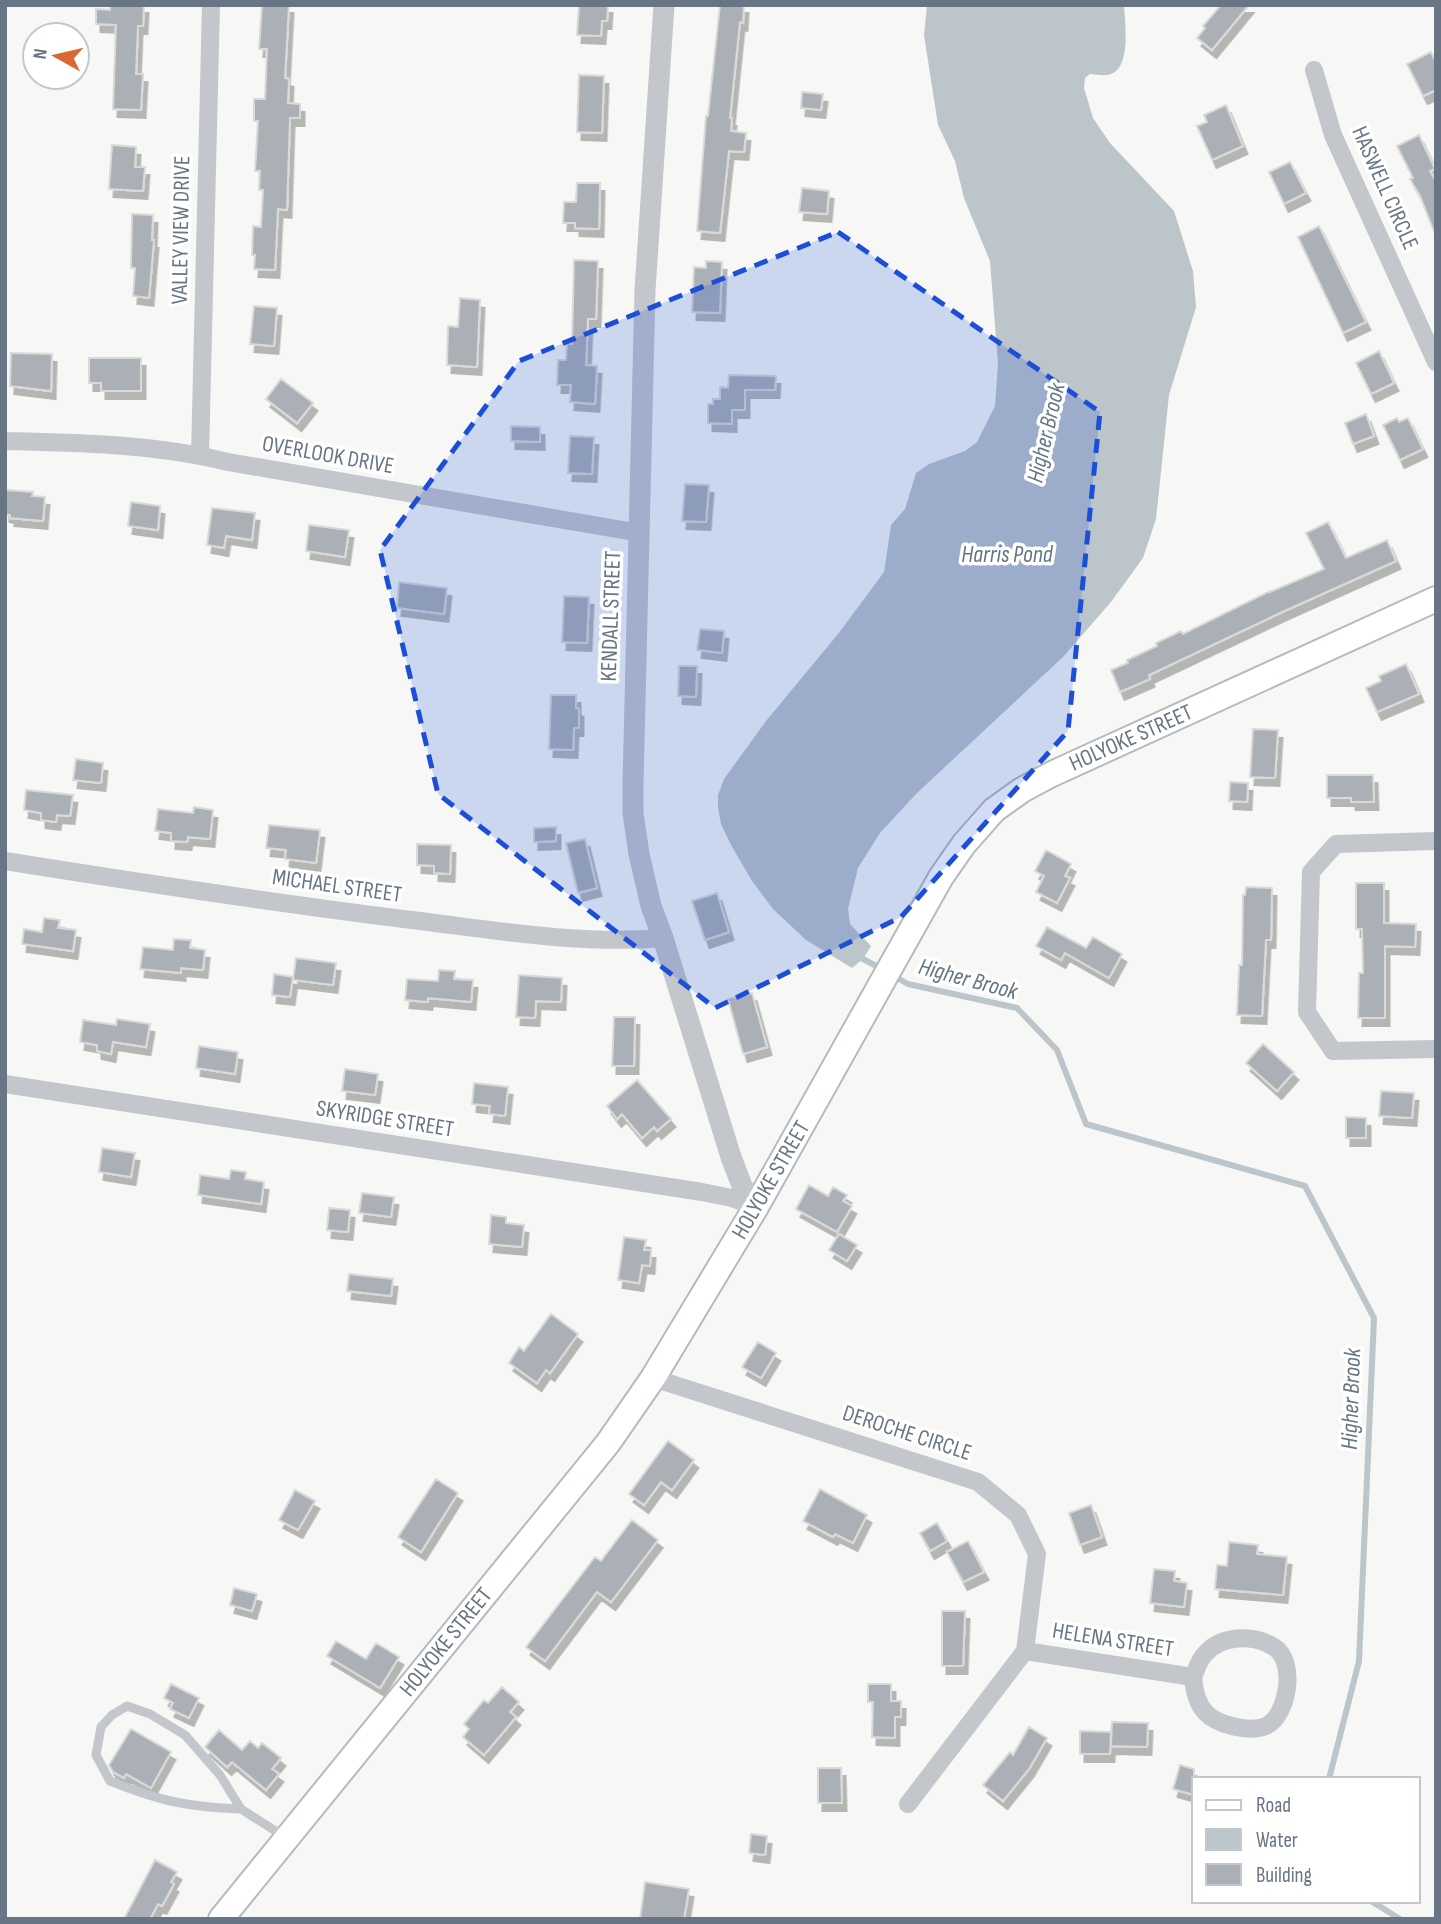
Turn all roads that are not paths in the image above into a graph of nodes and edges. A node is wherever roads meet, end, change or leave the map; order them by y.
1 (211, 5) edge
2 (664, 5) edge
3 (1314, 70) dead end
4 (1436, 362) edge
5 (5, 441) edge
6 (200, 455) junction
7 (640, 533) junction
8 (1436, 598) edge
9 (1436, 841) edge
10 (5, 861) edge
11 (663, 938) junction
12 (1436, 1049) edge
13 (5, 1084) edge
14 (756, 1207) junction
15 (653, 1378) junction
16 (1025, 1651) junction
17 (1193, 1677) junction
18 (908, 1804) dead end
19 (241, 1809) junction
20 (287, 1838) junction
21 (221, 1919) edge

1 - 6 street, VALLEY VIEW DRIVE
2 - 7 street, KENDALL STREET
3 - 4 street, HASWELL CIRCLE
5 - 6 street, OVERLOOK DRIVE
6 - 7 street, OVERLOOK DRIVE
7 - 11 street, KENDALL STREET
8 - 14 main road, HOLYOKE STREET
9 - 12 street
10 - 11 street, MICHAEL STREET
11 - 14 street, KENDALL STREET
13 - 14 street, SKYRIDGE STREET
14 - 15 main road, HOLYOKE STREET
15 - 16 street, DEROCHE CIRCLE
15 - 20 main road, HOLYOKE STREET
16 - 17 street, HELENA STREET
16 - 18 street
17 - 17 street, HELENA STREET
19 - 19 lane
19 - 20 lane
20 - 21 main road, HOLYOKE STREET

